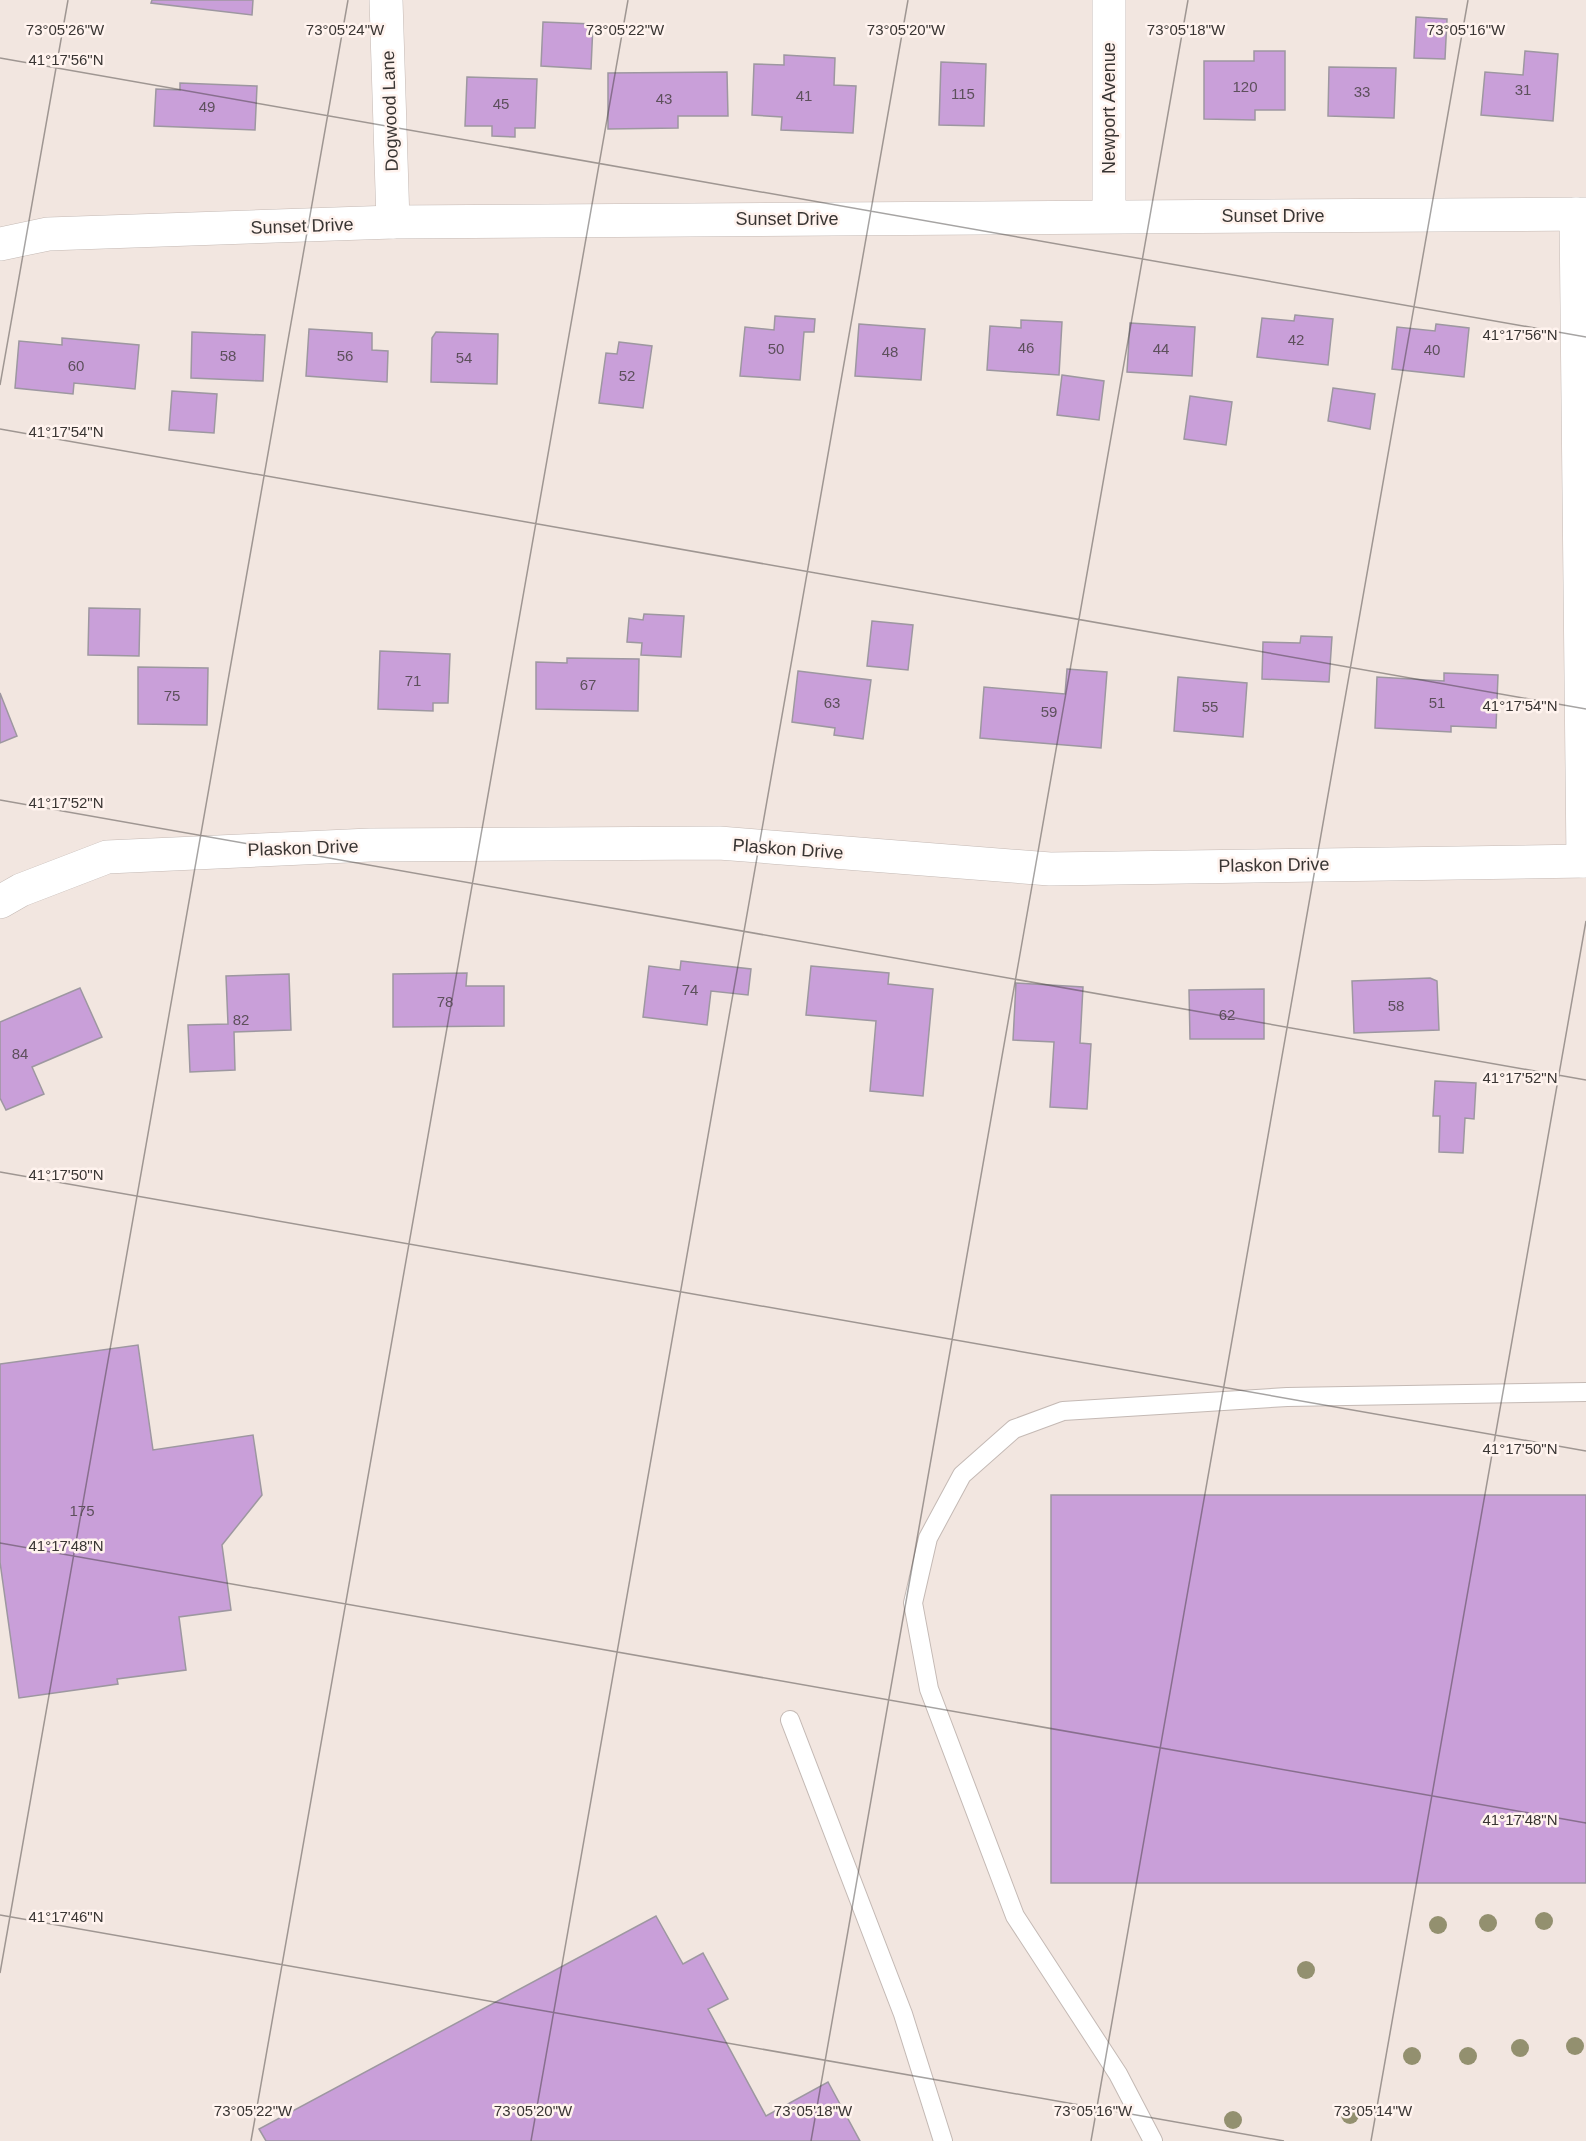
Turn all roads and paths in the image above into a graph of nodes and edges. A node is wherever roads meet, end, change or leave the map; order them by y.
1 (386, 0) edge
2 (1109, 0) edge
3 (1581, 214) edge
4 (1109, 216) junction
5 (393, 222) junction
6 (0, 244) edge
7 (1585, 861) edge
8 (0, 902) edge
9 (1586, 1392) edge
10 (790, 1720) dead end
11 (943, 2141) edge
12 (1153, 2141) edge

1 - 5 street, Dogwood Lane
2 - 4 street, Newport Avenue
3 - 4 street, Sunset Drive
3 - 7 street, Sunset Drive
4 - 5 street, Sunset Drive
5 - 6 street, Sunset Drive
7 - 8 street, Plaskon Drive
9 - 12 lane
10 - 11 lane

